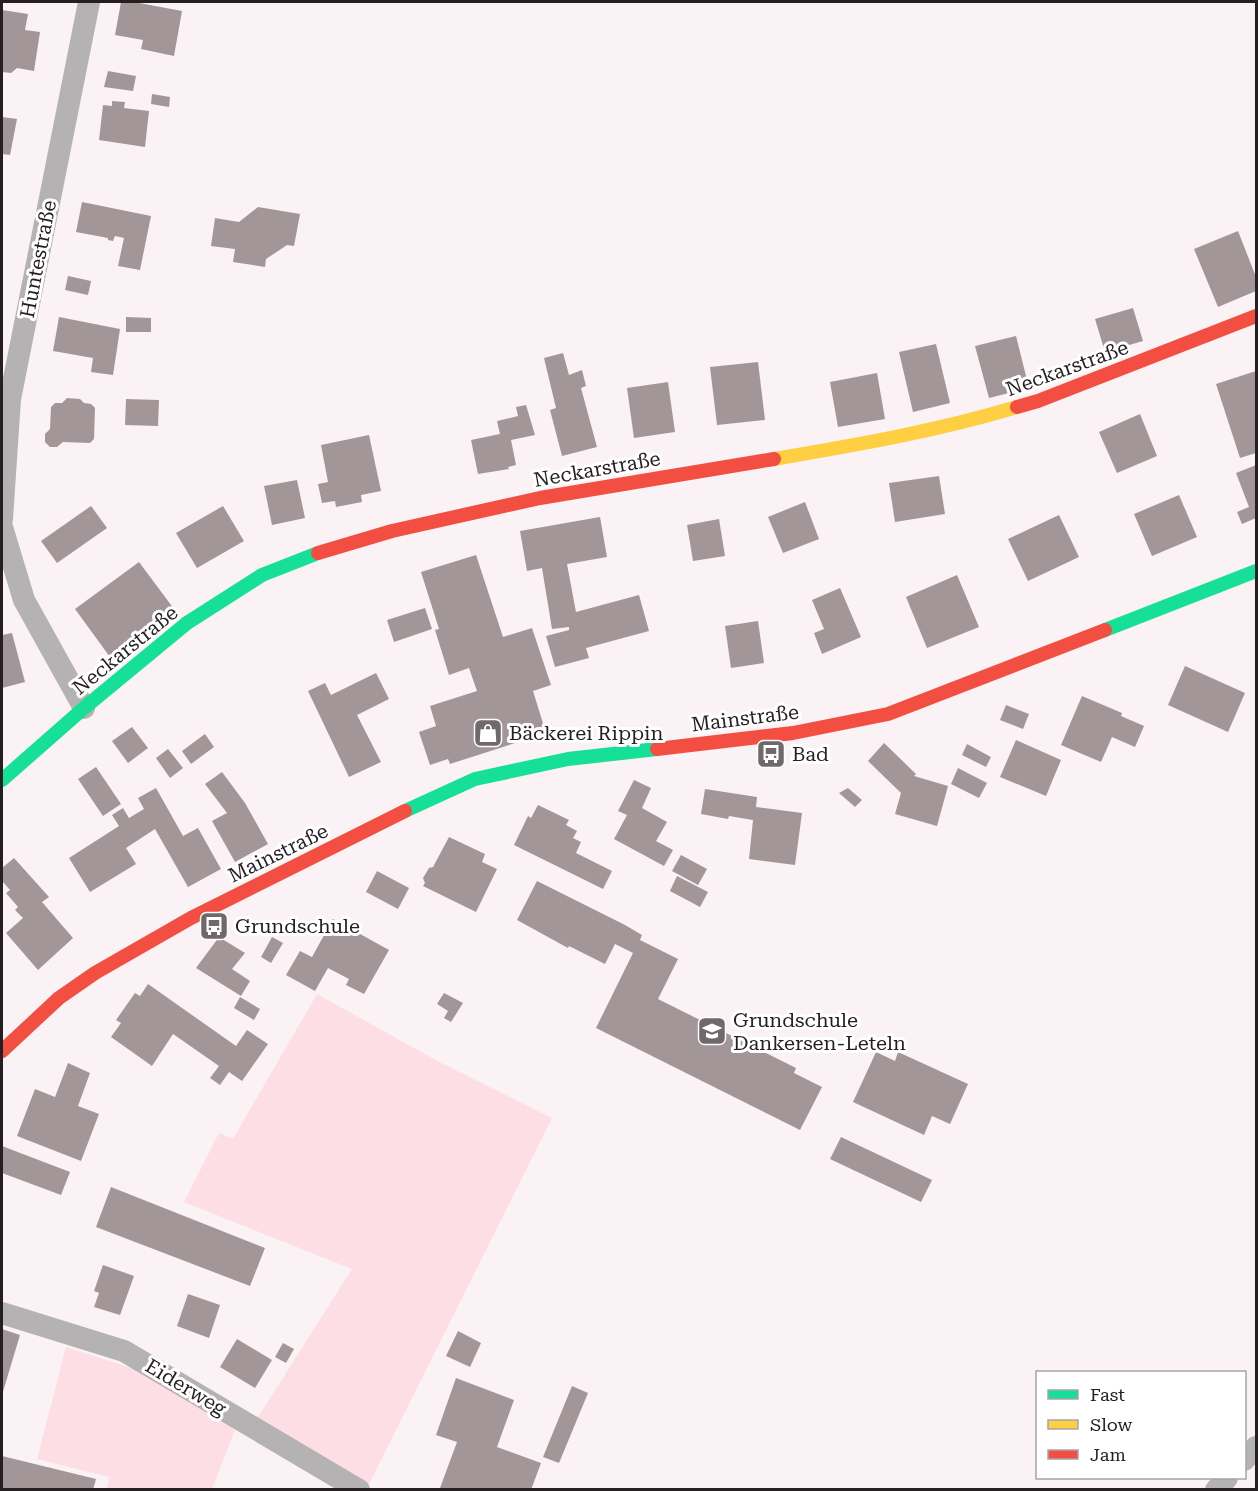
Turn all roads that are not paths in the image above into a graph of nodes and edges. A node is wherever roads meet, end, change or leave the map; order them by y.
1 (89, 2) edge
2 (1257, 316) edge
3 (2, 519) edge
4 (2, 527) edge
5 (1257, 571) edge
6 (84, 708) junction
7 (2, 780) edge
8 (2, 1051) edge
9 (2, 1313) edge
10 (1257, 1447) edge
11 (1246, 1459) edge
12 (359, 1490) edge

1 - 3 street, Huntestraße
2 - 6 street, Neckarstraße
4 - 6 street
5 - 8 street, Mainstraße
6 - 7 street, Neckarstraße
9 - 12 street, Eiderweg
10 - 11 street

